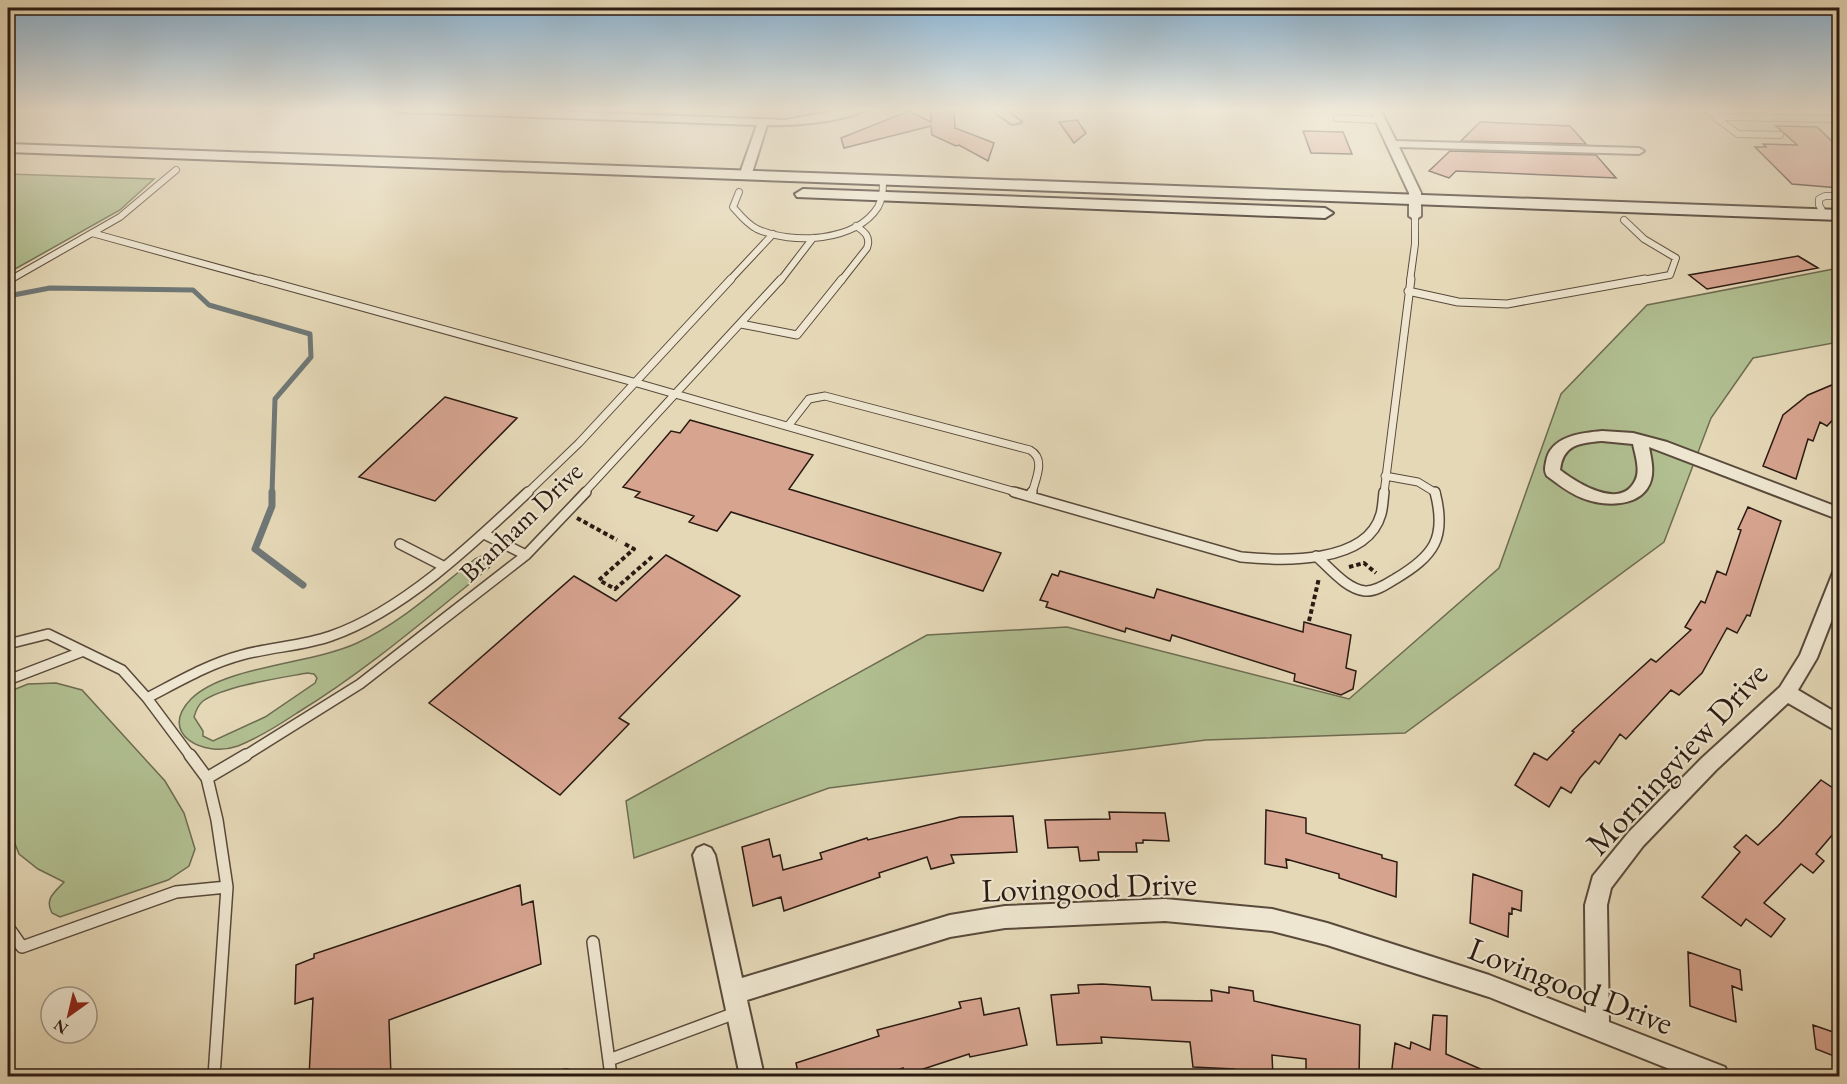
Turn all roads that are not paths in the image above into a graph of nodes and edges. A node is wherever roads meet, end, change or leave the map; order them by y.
1 (129, 160) edge
2 (750, 160) edge
3 (1399, 160) edge
4 (185, 165) junction
5 (153, 169) dead end
6 (745, 176) junction
7 (883, 179) junction
8 (739, 192) joint
9 (787, 193) dead end
10 (882, 196) junction
11 (1839, 196) edge
12 (1415, 213) junction
13 (1344, 214) dead end
14 (1461, 217) dead end
15 (1624, 220) junction
16 (1835, 222) edge
17 (856, 226) junction
18 (92, 233) junction
19 (773, 234) junction
20 (813, 238) junction
21 (8, 281) edge
22 (1408, 291) junction
23 (741, 324) junction
24 (637, 383) junction
25 (677, 395) junction
26 (788, 426) junction
27 (1640, 440) junction
28 (1385, 476) junction
29 (1032, 495) junction
30 (1839, 514) edge
31 (484, 534) junction
32 (400, 543) dead end
33 (526, 555) junction
34 (1316, 555) junction
35 (443, 566) junction
36 (1839, 576) edge
37 (8, 644) edge
38 (81, 652) junction
39 (8, 680) edge
40 (1787, 693) junction
41 (147, 698) junction
42 (1839, 725) edge
43 (207, 778) junction
44 (704, 855) dead end
45 (227, 887) junction
46 (8, 927) edge
47 (593, 942) dead end
48 (736, 1001) junction
49 (1597, 1029) junction
50 (609, 1060) junction
51 (214, 1077) edge
52 (611, 1077) edge
53 (752, 1077) edge
54 (1716, 1077) edge

1 - 4 main road
2 - 6 street
3 - 12 street
4 - 5 main road
4 - 6 main road
4 - 18 lane
6 - 7 main road
6 - 8 main road
7 - 10 lane
7 - 12 main road
8 - 19 lane
9 - 10 main road
10 - 13 main road
10 - 17 lane
11 - 16 lane
12 - 16 main road
12 - 22 lane
14 - 15 main road
15 - 16 main road
15 - 22 lane
17 - 20 lane
17 - 23 lane
18 - 21 lane
18 - 24 lane
19 - 20 lane
19 - 24 lane, Branham Drive
20 - 23 lane, Branham Drive
22 - 28 lane
23 - 25 lane, Branham Drive
24 - 25 lane
24 - 31 lane, Branham Drive
25 - 26 lane
25 - 33 lane, Branham Drive
26 - 29 lane
26 - 29 lane
27 - 27 street
27 - 30 street
28 - 34 lane
28 - 34 lane
29 - 34 lane
31 - 33 lane
31 - 35 lane, Branham Drive
32 - 35 lane
33 - 43 lane, Branham Drive
35 - 41 lane, Branham Drive
36 - 40 street, Morningview Drive
37 - 38 lane
38 - 39 lane
38 - 41 lane
40 - 42 street
40 - 49 street, Morningview Drive
41 - 43 lane
43 - 45 lane
44 - 48 street
45 - 46 lane
45 - 51 lane
47 - 50 lane
48 - 49 street, Lovingood Drive
48 - 50 lane
48 - 53 street
49 - 54 street, Lovingood Drive
50 - 52 lane

